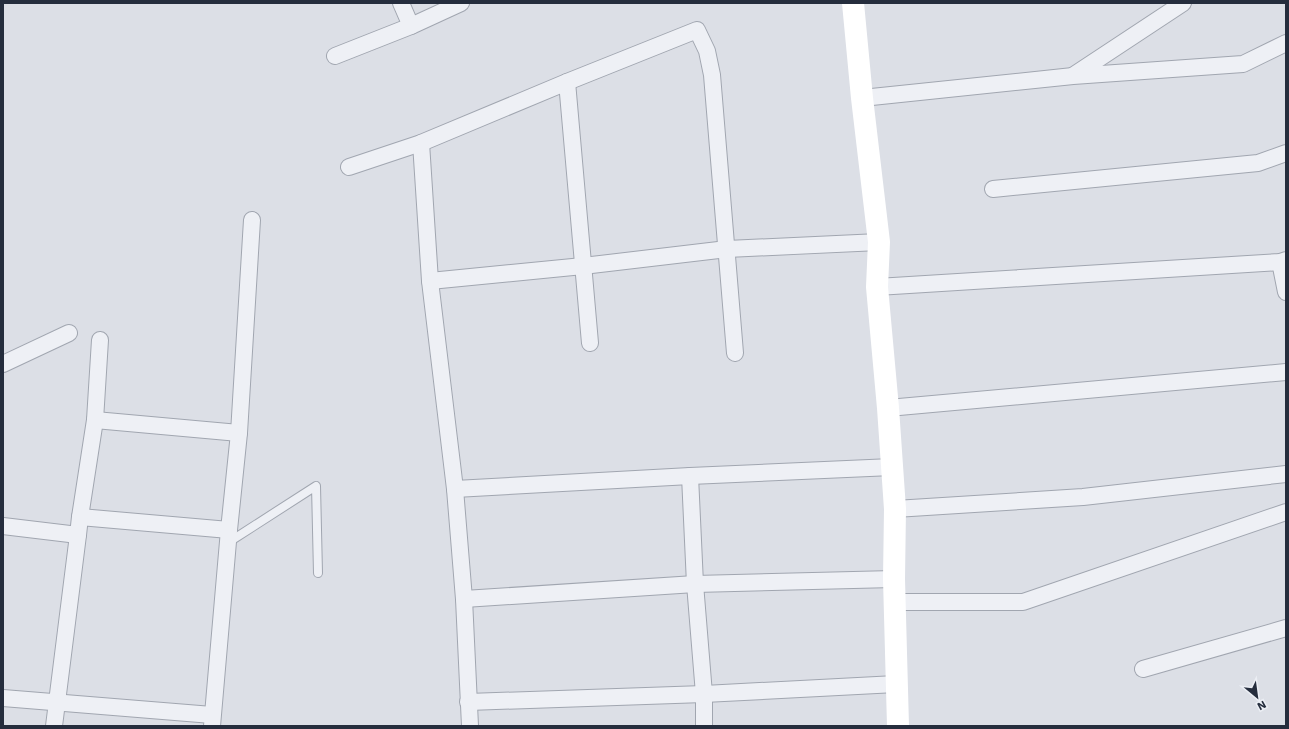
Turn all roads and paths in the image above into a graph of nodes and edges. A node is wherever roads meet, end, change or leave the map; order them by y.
1 (401, 3) edge
2 (461, 3) edge
3 (853, 3) edge
4 (1183, 3) edge
5 (411, 26) junction
6 (1286, 43) edge
7 (335, 56) dead end
8 (1073, 76) junction
9 (567, 82) junction
10 (862, 98) junction
11 (421, 143) junction
12 (1286, 153) edge
13 (349, 167) dead end
14 (993, 188) dead end
15 (252, 220) dead end
16 (879, 242) junction
17 (727, 249) junction
18 (1283, 261) edge
19 (583, 266) junction
20 (430, 281) junction
21 (877, 288) junction
22 (1286, 292) edge
23 (68, 333) dead end
24 (100, 340) dead end
25 (590, 342) dead end
26 (735, 353) dead end
27 (3, 364) edge
28 (1286, 372) edge
29 (888, 408) junction
30 (95, 420) junction
31 (239, 433) junction
32 (892, 467) junction
33 (1286, 474) edge
34 (690, 476) junction
35 (455, 489) junction
36 (895, 509) junction
37 (1286, 512) edge
38 (80, 517) junction
39 (3, 526) edge
40 (78, 535) junction
41 (228, 536) junction
42 (318, 572) dead end
43 (894, 580) junction
44 (695, 584) junction
45 (464, 599) junction
46 (895, 602) junction
47 (1286, 628) edge
48 (1143, 669) dead end
49 (896, 684) junction
50 (704, 694) junction
51 (3, 698) edge
52 (56, 702) junction
53 (468, 702) junction
54 (212, 720) edge
55 (54, 726) edge
56 (470, 726) edge
57 (704, 726) edge
58 (898, 726) edge

1 - 5 street
2 - 5 street
3 - 10 street
4 - 8 street
5 - 7 street
6 - 8 street
8 - 10 street
9 - 11 street
9 - 17 street
9 - 19 street
10 - 16 street
11 - 13 street
11 - 20 street
12 - 14 street
15 - 31 street
16 - 17 street
16 - 21 street
17 - 19 street
17 - 26 street
18 - 21 street
18 - 22 street
19 - 20 street
19 - 25 street
20 - 35 street
21 - 29 street
23 - 27 street
24 - 30 street
28 - 29 street
29 - 32 street
30 - 31 street
30 - 38 street
31 - 41 street
32 - 34 street
32 - 36 street
33 - 36 street
34 - 35 street
34 - 44 street
35 - 45 street
36 - 43 street
37 - 46 street
38 - 40 street
38 - 41 street
39 - 40 street
40 - 52 street
41 - 42 lane
41 - 54 street
43 - 44 street
43 - 46 street
44 - 45 street
44 - 50 street
45 - 53 street
46 - 49 street
47 - 48 street
49 - 50 street
49 - 58 street
50 - 53 street
50 - 57 street
51 - 52 street
52 - 54 street
52 - 55 street
53 - 56 street

